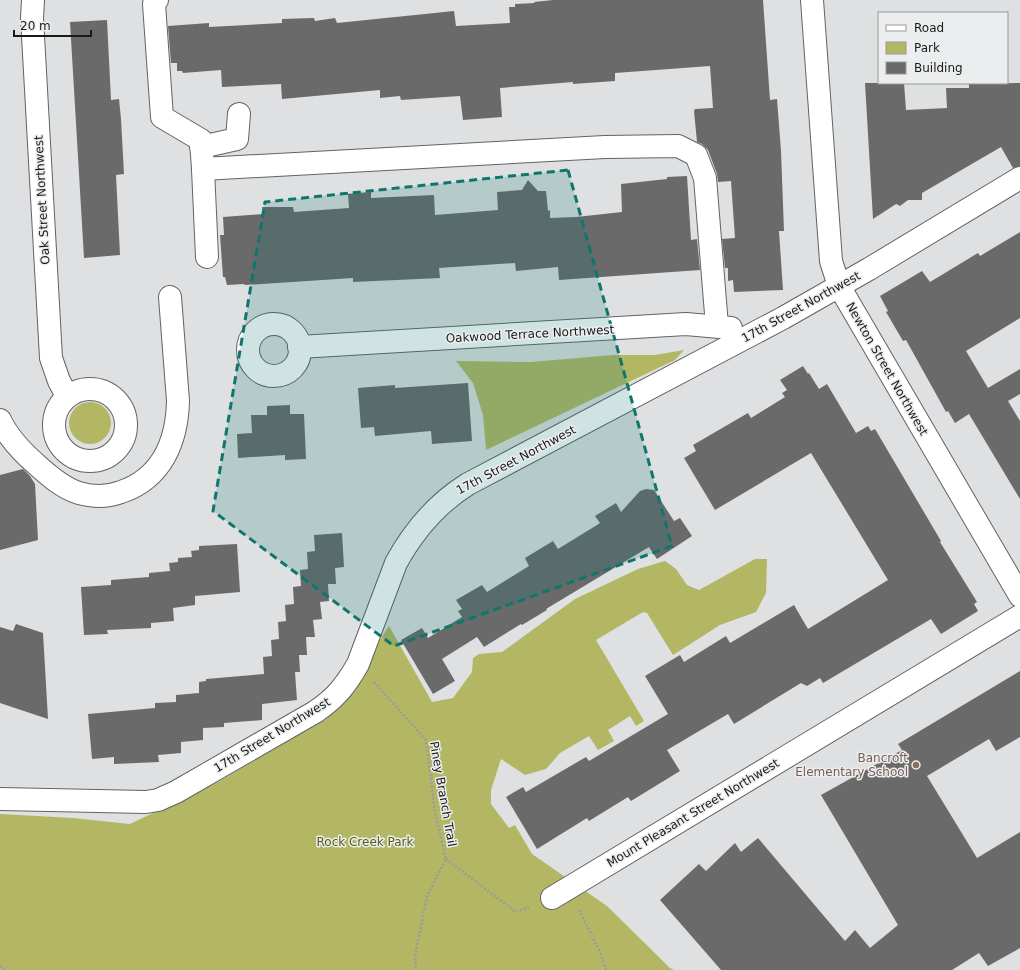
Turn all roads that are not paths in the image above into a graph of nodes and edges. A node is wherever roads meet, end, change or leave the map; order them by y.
1 (33, 0) edge
2 (157, 0) edge
3 (812, 0) edge
4 (239, 114) dead end
5 (201, 147) junction
6 (203, 170) junction
7 (1020, 178) edge
8 (207, 257) dead end
9 (839, 286) junction
10 (170, 297) dead end
11 (717, 326) junction
12 (760, 331) junction
13 (299, 347) dead end
14 (67, 396) dead end
15 (0, 420) edge
16 (1020, 596) edge
17 (1020, 616) edge
18 (0, 799) edge
19 (560, 893) road end

1 - 14 street, Oak Street Northwest
2 - 5 street
3 - 9 street, Newton Street Northwest
4 - 5 street
5 - 6 street
6 - 8 street
6 - 11 street
7 - 9 street, 17th Street Northwest
9 - 12 street, 17th Street Northwest
9 - 16 street, Newton Street Northwest
10 - 15 street
11 - 12 street, Oakwood Terrace Northwest
11 - 13 street, Oakwood Terrace Northwest
12 - 18 street, 17th Street Northwest
17 - 19 street, Mount Pleasant Street Northwest

